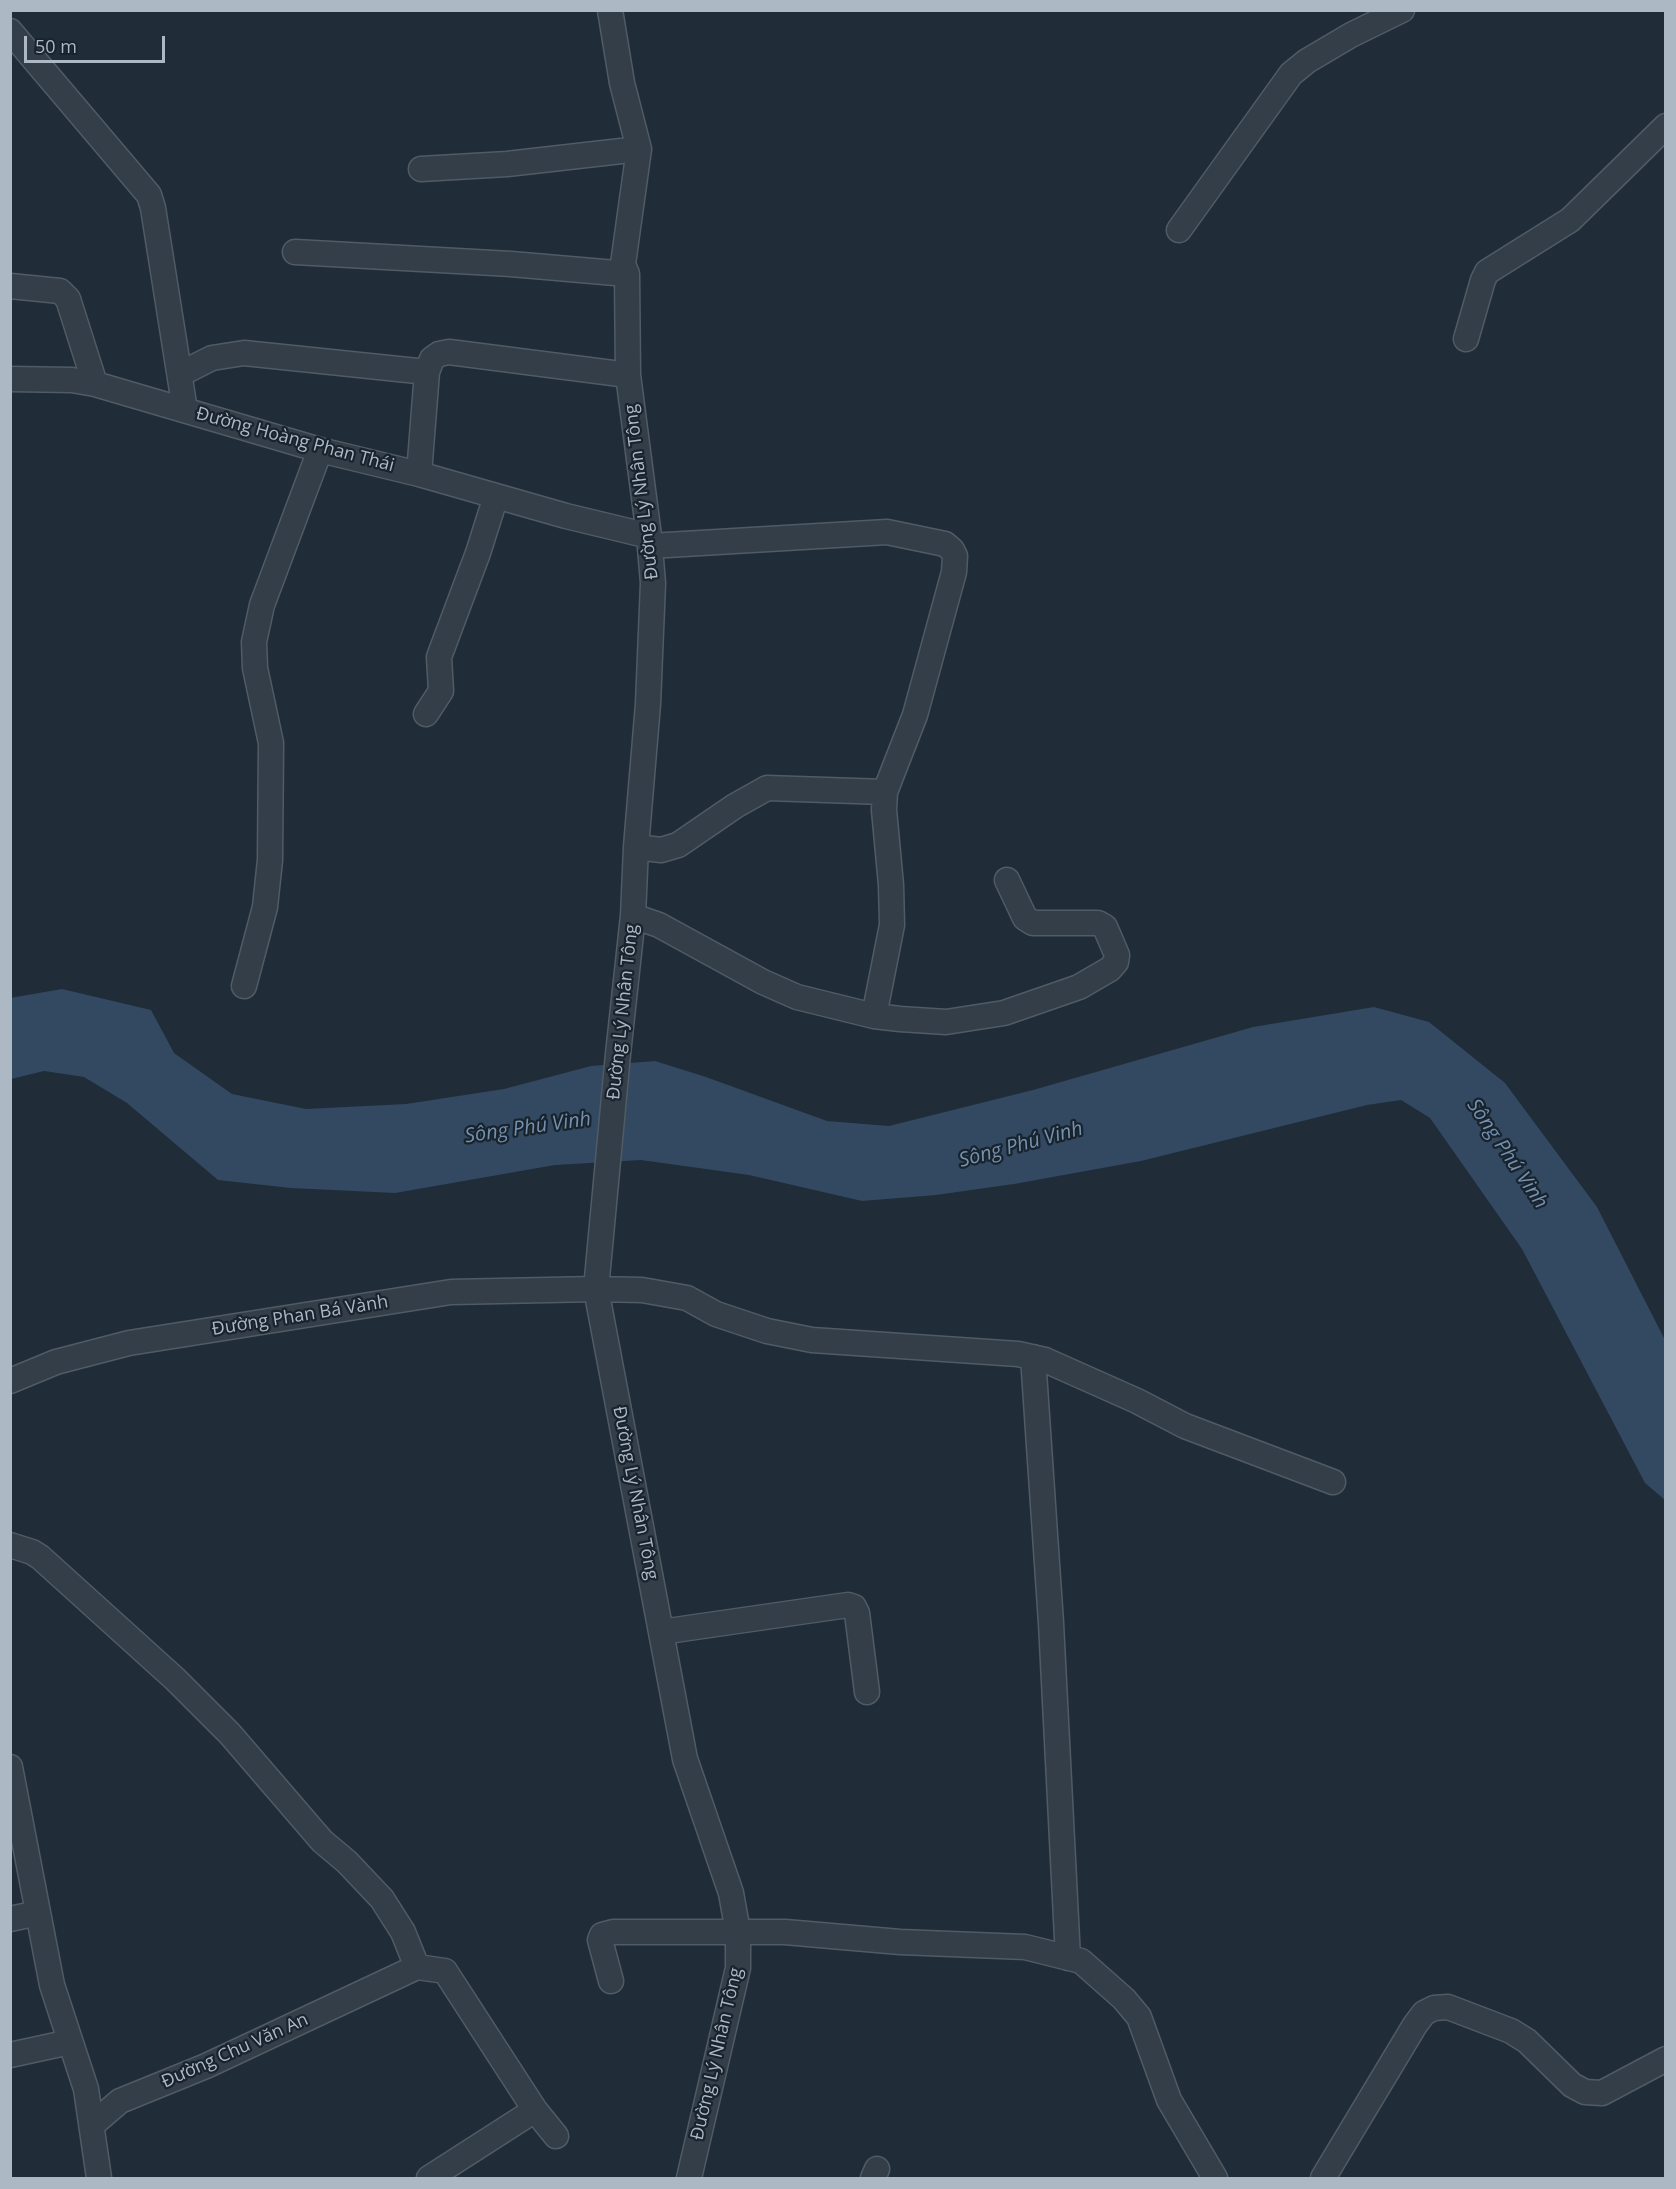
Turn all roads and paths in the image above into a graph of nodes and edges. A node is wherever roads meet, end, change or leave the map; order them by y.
1 (610, 10) edge
2 (1402, 10) edge
3 (10, 31) edge
4 (1665, 126) edge
5 (639, 149) junction
6 (422, 169) dead end
7 (1179, 230) dead end
8 (295, 252) dead end
9 (627, 274) junction
10 (10, 286) edge
11 (1466, 339) dead end
12 (427, 372) junction
13 (180, 374) junction
14 (628, 375) junction
15 (10, 379) edge
16 (95, 384) junction
17 (185, 410) junction
18 (320, 450) junction
19 (419, 474) junction
20 (496, 496) junction
21 (650, 541) junction
22 (426, 714) dead end
23 (885, 792) junction
24 (636, 848) junction
25 (1008, 880) dead end
26 (633, 916) junction
27 (244, 986) dead end
28 (874, 1016) junction
29 (596, 1289) junction
30 (1034, 1358) junction
31 (10, 1381) edge
32 (1333, 1482) dead end
33 (10, 1545) edge
34 (661, 1632) junction
35 (867, 1692) dead end
36 (10, 1767) edge
37 (38, 1913) junction
38 (10, 1919) edge
39 (738, 1932) junction
40 (1068, 1958) junction
41 (425, 1968) junction
42 (611, 1981) dead end
43 (70, 2042) junction
44 (10, 2055) edge
45 (1665, 2059) edge
46 (535, 2110) junction
47 (92, 2125) junction
48 (556, 2136) dead end
49 (99, 2178) edge
50 (429, 2178) edge
51 (689, 2178) edge
52 (1215, 2178) edge
53 (1323, 2178) edge

1 - 5 street, Đường Lý Nhân Tông
2 - 7 street
3 - 13 street, Đường Hoàng Phan Thái
4 - 11 street
5 - 6 street
5 - 9 street, Đường Lý Nhân Tông
8 - 9 street
9 - 14 street, Đường Lý Nhân Tông
10 - 16 street
12 - 13 street
12 - 14 street
12 - 19 street
13 - 17 street, Đường Hoàng Phan Thái
14 - 21 street, Đường Lý Nhân Tông
15 - 16 street
16 - 17 street
17 - 18 street, Đường Hoàng Phan Thái
18 - 19 street, Đường Hoàng Phan Thái
18 - 27 street
19 - 20 street, Đường Hoàng Phan Thái
20 - 21 street, Đường Hoàng Phan Thái
20 - 22 street
21 - 23 street, Đường Hoàng Phan Thái
21 - 24 street, Đường Lý Nhân Tông
23 - 24 street
23 - 28 street
24 - 26 street, Đường Lý Nhân Tông
25 - 28 street
26 - 28 street
26 - 29 street, Đường Lý Nhân Tông
29 - 30 street, Đường Phan Bá Vành
29 - 31 street, Đường Phan Bá Vành
29 - 34 street, Đường Lý Nhân Tông
30 - 32 street, Đường Phan Bá Vành
30 - 40 street
33 - 41 street
34 - 35 street
34 - 39 street, Đường Lý Nhân Tông
36 - 37 street
37 - 38 street
37 - 43 street
39 - 40 street
39 - 42 street
39 - 51 street, Đường Lý Nhân Tông
40 - 52 street
41 - 46 street
41 - 47 street, Đường Chu Văn An
43 - 44 street
43 - 47 street
45 - 53 street
46 - 48 street
46 - 50 street
47 - 49 street

